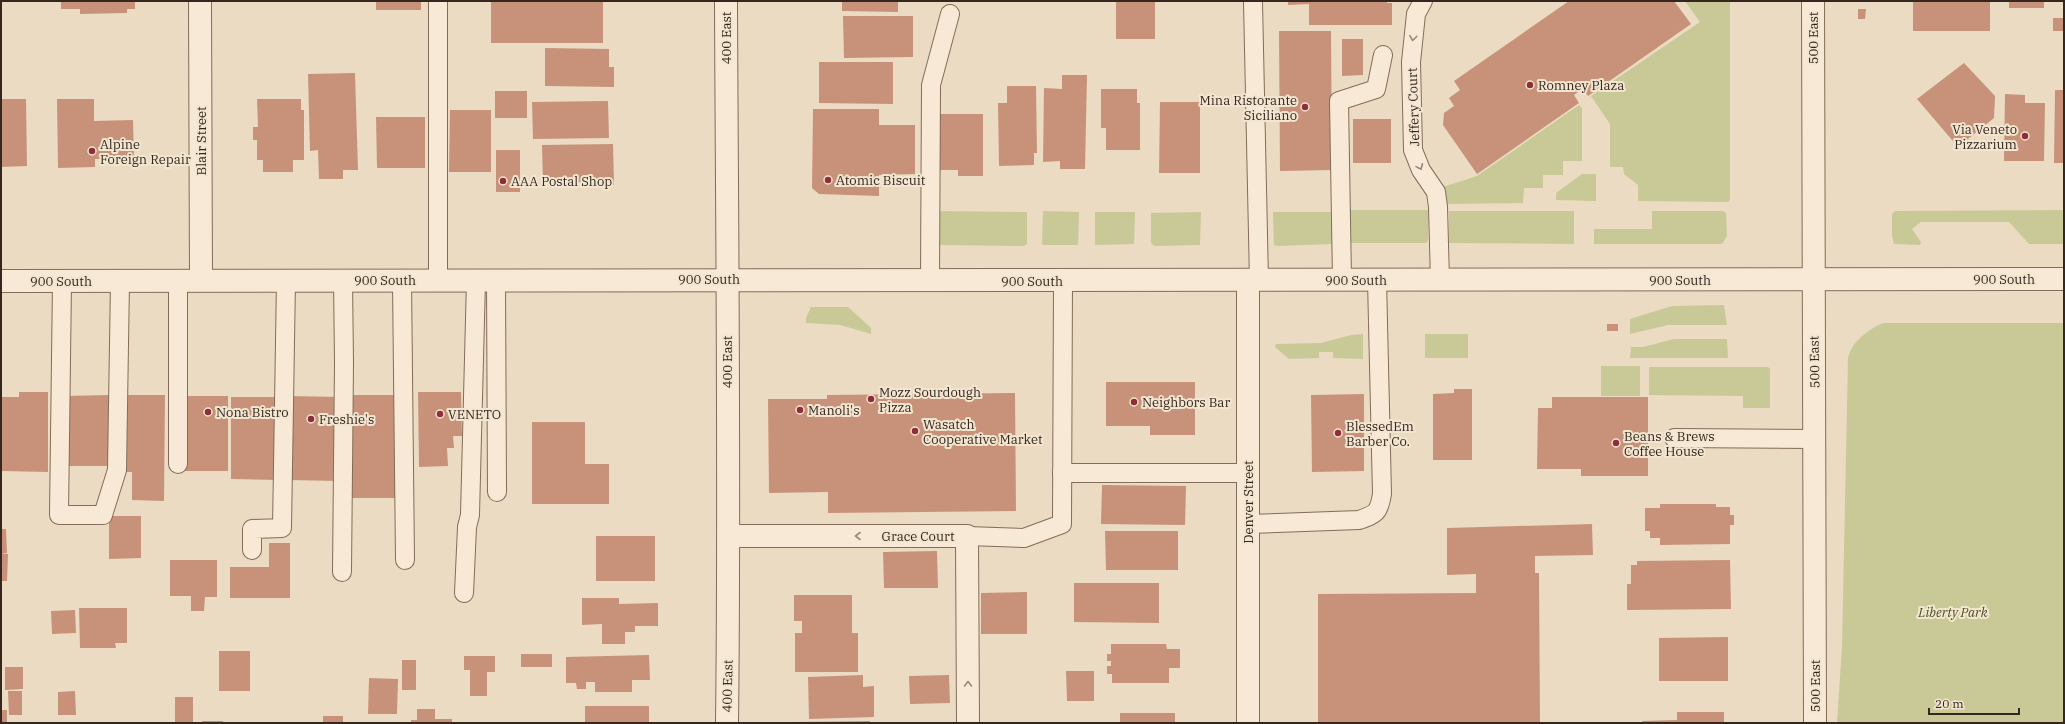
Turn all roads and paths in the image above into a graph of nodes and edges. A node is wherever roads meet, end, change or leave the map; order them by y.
1 (200, 1) edge
2 (438, 1) edge
3 (726, 1) edge
4 (1422, 1) edge
5 (1813, 1) edge
6 (1253, 2) dead end
7 (950, 14) dead end
8 (1383, 55) dead end
9 (727, 279) junction
10 (2064, 279) edge
11 (178, 280) junction
12 (201, 280) junction
13 (286, 280) junction
14 (343, 280) junction
15 (402, 280) junction
16 (438, 280) junction
17 (486, 280) junction
18 (930, 280) junction
19 (1342, 280) junction
20 (1377, 280) junction
21 (1813, 280) junction
22 (1, 281) edge
23 (62, 281) junction
24 (120, 281) junction
25 (1063, 281) junction
26 (1253, 281) junction
27 (1440, 281) junction
28 (1674, 438) dead end
29 (1815, 439) junction
30 (178, 464) dead end
31 (1062, 473) junction
32 (1248, 473) junction
33 (497, 492) dead end
34 (1248, 524) junction
35 (729, 536) junction
36 (967, 536) junction
37 (252, 550) dead end
38 (405, 560) dead end
39 (342, 572) dead end
40 (464, 593) dead end
41 (726, 723) edge
42 (968, 723) edge
43 (1248, 723) edge
44 (1815, 723) edge

1 - 12 street, Blair Street
2 - 16 lane
3 - 9 street, 400 East
4 -> 27 lane, Jeffery Court
5 - 21 street, 500 East
6 - 26 lane
7 - 18 lane
8 - 19 lane
9 - 17 street, 900 South
9 - 18 street, 900 South
9 - 35 street, 400 East
10 - 21 street, 900 South
11 - 12 street, 900 South
11 - 24 street, 900 South
11 - 30 lane
12 - 13 street, 900 South
13 - 14 street, 900 South
13 - 37 lane
14 - 15 street, 900 South
14 - 39 lane
15 - 16 street, 900 South
15 - 38 lane
16 - 17 street, 900 South
17 - 33 lane
17 - 40 lane
18 - 25 street, 900 South
19 - 20 street, 900 South
19 - 26 street, 900 South
20 - 27 street, 900 South
20 - 34 lane
21 - 27 street, 900 South
21 - 29 street, 500 East
22 - 23 street, 900 South
23 - 24 street, 900 South
23 - 24 lane
25 - 26 street, 900 South
25 - 31 lane
26 - 32 street, Denver Street
28 - 29 lane
29 - 44 street, 500 East
31 - 32 lane
31 - 36 lane
32 - 34 street, Denver Street
34 - 43 street, Denver Street
36 -> 35 street, Grace Court
35 - 41 street, 400 East
42 -> 36 street, Grace Court

